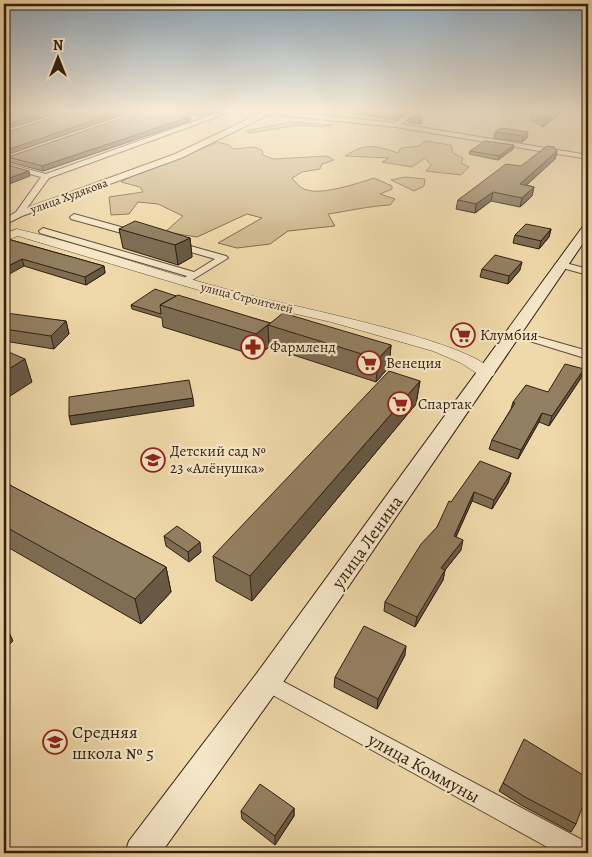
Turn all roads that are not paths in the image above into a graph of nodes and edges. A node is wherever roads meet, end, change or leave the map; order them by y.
1 (117, 151) edge
2 (188, 151) edge
3 (552, 151) edge
4 (13, 157) edge
5 (588, 157) edge
6 (4, 160) edge
7 (4, 165) edge
8 (46, 176) junction
9 (19, 214) junction
10 (74, 217) dead end
11 (4, 222) edge
12 (588, 228) edge
13 (10, 230) edge
14 (43, 231) dead end
15 (148, 237) edge
16 (4, 238) edge
17 (167, 242) edge
18 (562, 265) junction
19 (588, 272) edge
20 (189, 279) junction
21 (514, 333) junction
22 (588, 355) edge
23 (487, 373) junction
24 (267, 682) junction
25 (141, 853) edge
26 (582, 853) edge

1 - 8 street, улица Худякова
2 - 9 street, улица Худякова
3 - 5 street
4 - 6 street
7 - 8 street
8 - 9 street
9 - 11 street, улица Худякова
10 - 15 street
12 - 18 main road, улица Ленина
13 - 16 street
13 - 20 street, улица Строителей
14 - 20 street
17 - 20 street
18 - 19 street
18 - 21 main road, улица Ленина
20 - 23 street, улица Строителей
21 - 22 street
21 - 23 main road, улица Ленина
23 - 24 main road, улица Ленина
24 - 25 main road, улица Ленина
24 - 26 street, улица Коммуны

